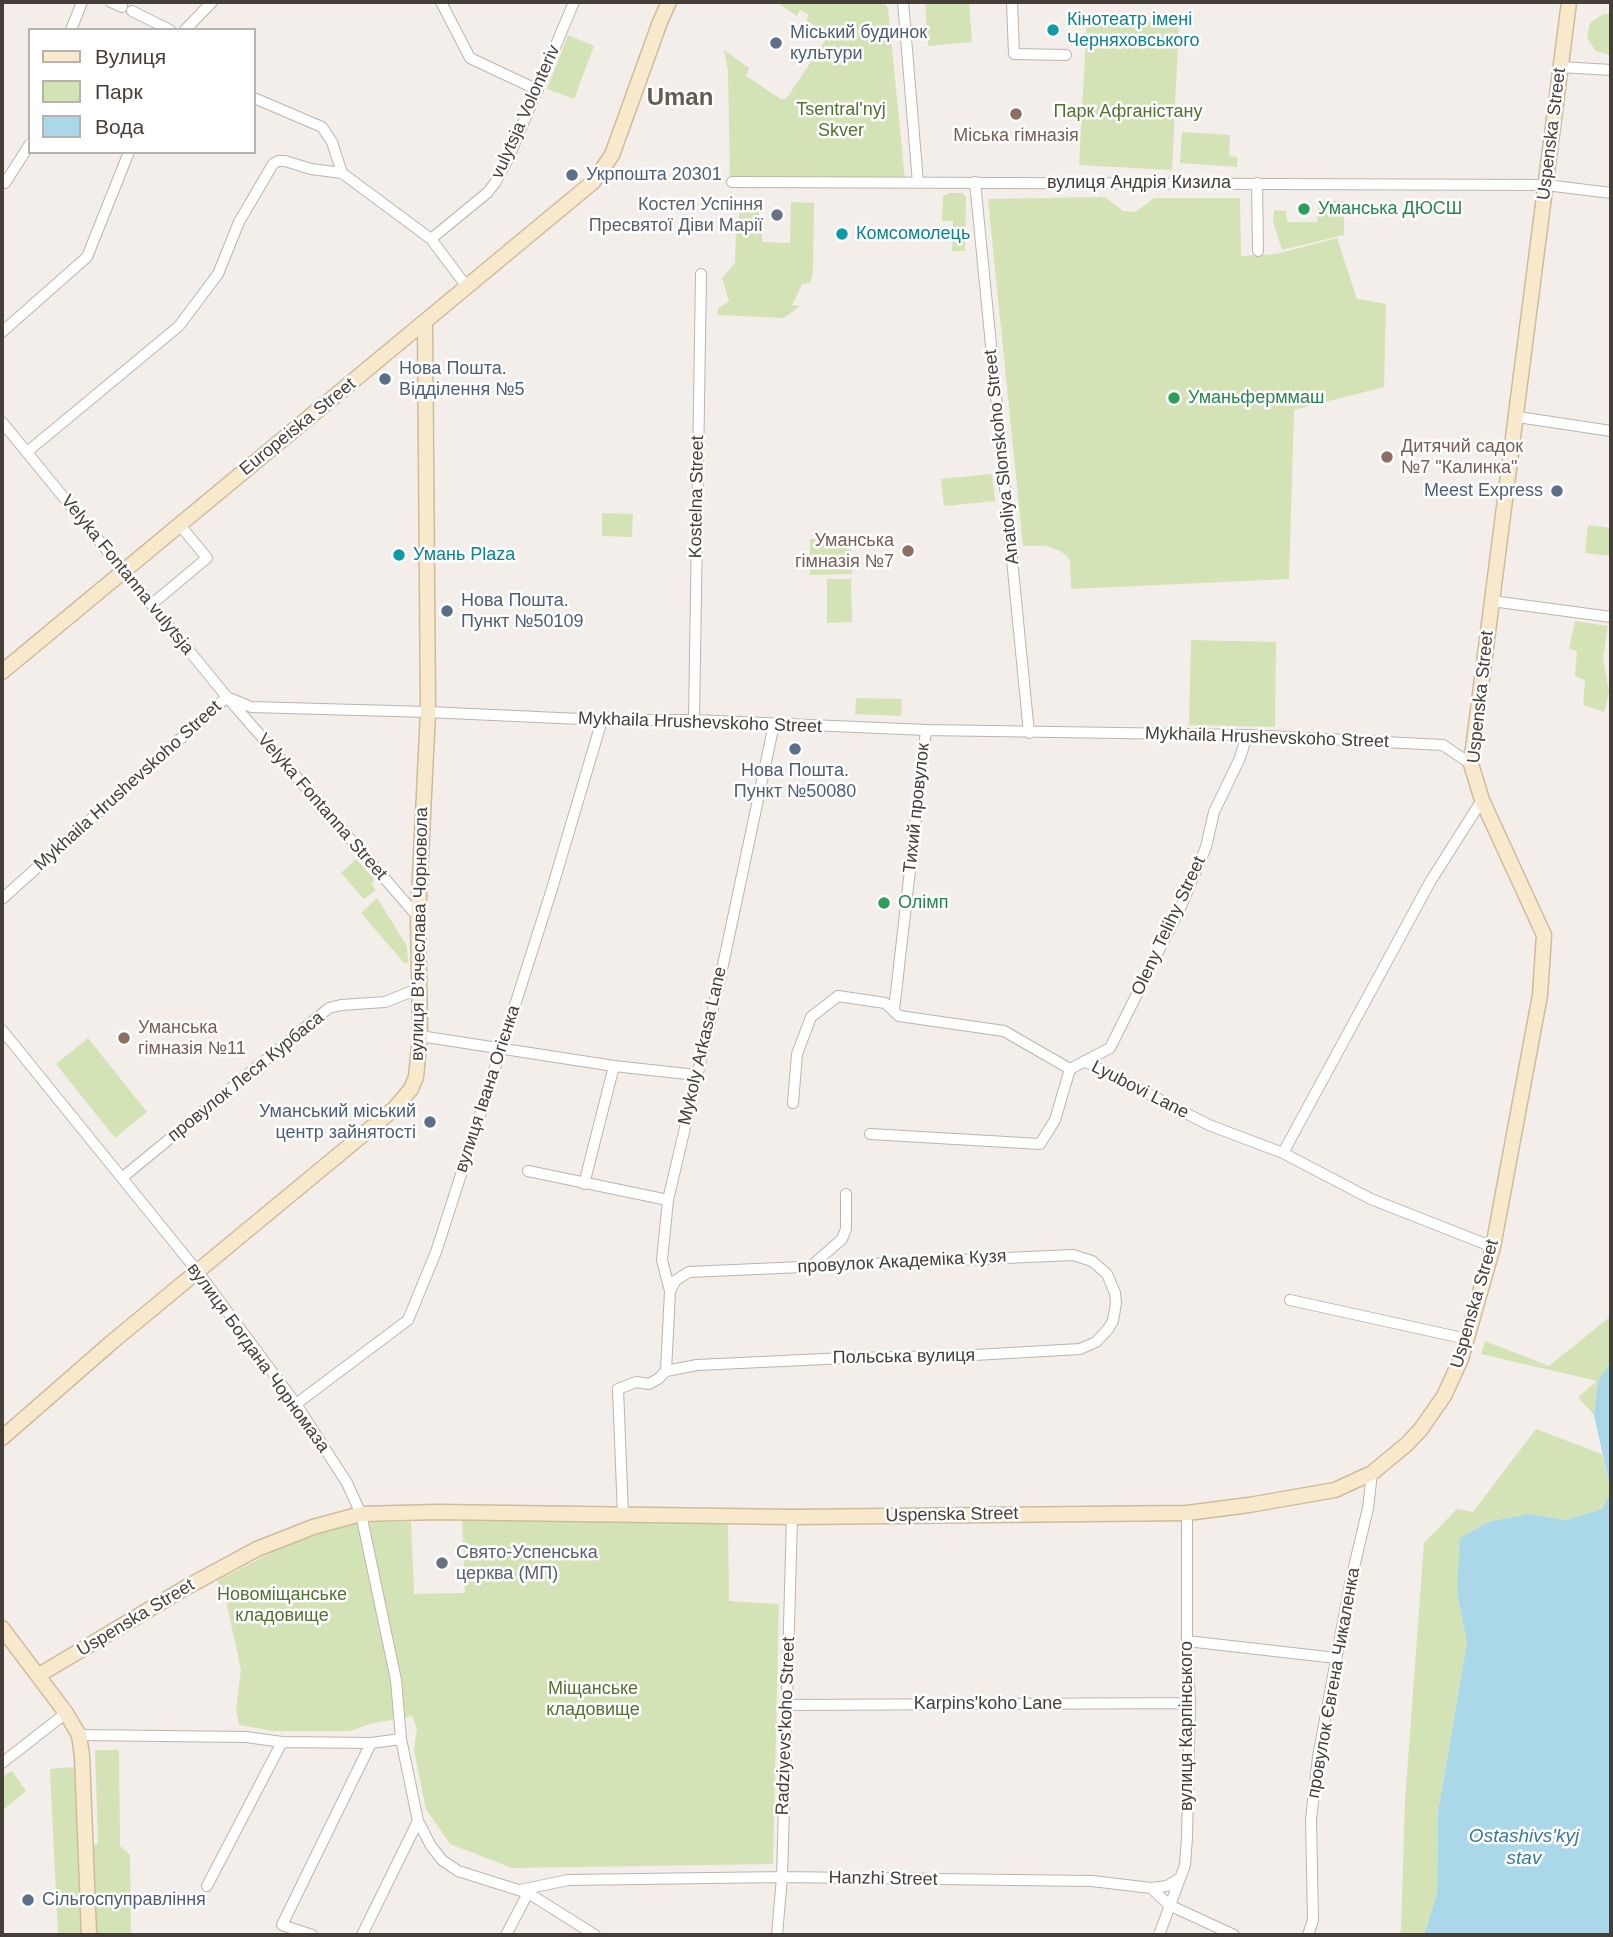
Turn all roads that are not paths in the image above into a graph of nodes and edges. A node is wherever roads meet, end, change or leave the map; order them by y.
1 (82, 2) edge
2 (111, 2) edge
3 (212, 2) edge
4 (442, 2) edge
5 (574, 2) edge
6 (669, 2) edge
7 (903, 2) edge
8 (1012, 2) edge
9 (1569, 2) edge
10 (72, 28) edge
11 (166, 28) edge
12 (187, 28) edge
13 (1066, 55) dead end
14 (1560, 67) junction
15 (1611, 70) edge
16 (538, 90) junction
17 (256, 99) edge
18 (28, 147) edge
19 (128, 154) edge
20 (342, 173) junction
21 (2, 179) edge
22 (975, 181) junction
23 (732, 182) dead end
24 (918, 183) junction
25 (1257, 183) junction
26 (1546, 185) junction
27 (1611, 192) edge
28 (431, 239) junction
29 (1258, 251) dead end
30 (701, 274) dead end
31 (467, 287) junction
32 (425, 323) junction
33 (2, 332) edge
34 (1518, 417) junction
35 (2, 422) edge
36 (1611, 431) edge
37 (27, 452) junction
38 (179, 524) junction
39 (124, 569) junction
40 (1492, 601) junction
41 (152, 604) junction
42 (1611, 617) edge
43 (2, 671) edge
44 (228, 697) junction
45 (428, 712) junction
46 (602, 720) junction
47 (694, 720) junction
48 (774, 724) junction
49 (926, 730) junction
50 (1029, 733) junction
51 (1247, 736) junction
52 (1471, 764) junction
53 (1482, 800) junction
54 (2, 899) edge
55 (418, 918) junction
56 (420, 988) junction
57 (894, 1010) junction
58 (2, 1030) edge
59 (419, 1036) junction
60 (501, 1050) junction
61 (1084, 1061) junction
62 (614, 1066) junction
63 (1070, 1069) junction
64 (696, 1075) junction
65 (793, 1103) dead end
66 (870, 1134) dead end
67 (1283, 1153) junction
68 (528, 1171) dead end
69 (123, 1177) junction
70 (584, 1184) junction
71 (846, 1194) dead end
72 (668, 1200) junction
73 (1493, 1247) junction
74 (809, 1268) junction
75 (198, 1272) junction
76 (670, 1291) junction
77 (1290, 1300) dead end
78 (1116, 1303) joint
79 (1467, 1339) junction
80 (666, 1371) junction
81 (296, 1404) junction
82 (2, 1438) edge
83 (1372, 1473) junction
84 (1187, 1513) junction
85 (360, 1514) junction
86 (623, 1515) junction
87 (792, 1517) junction
88 (2, 1628) edge
89 (1187, 1641) junction
90 (1336, 1658) junction
91 (39, 1675) junction
92 (1190, 1703) junction
93 (787, 1705) junction
94 (66, 1713) junction
95 (79, 1735) junction
96 (401, 1739) junction
97 (282, 1742) junction
98 (372, 1743) junction
99 (2, 1763) edge
100 (418, 1821) junction
101 (782, 1877) junction
102 (1181, 1878) junction
103 (206, 1885) dead end
104 (1151, 1888) junction
105 (524, 1892) junction
106 (1170, 1905) junction
107 (89, 1935) edge
108 (312, 1935) edge
109 (362, 1935) edge
110 (506, 1935) edge
111 (595, 1935) edge
112 (777, 1935) edge
113 (1159, 1935) edge
114 (1234, 1935) edge
115 (1308, 1935) edge

1 - 10 street
2 - 11 street
3 - 12 street
4 - 16 street
5 - 16 street, vulytsja Volonteriv
6 - 31 street, Europeiska Street
7 - 24 street
8 - 13 street
9 - 14 street, Uspenska Street
14 - 15 street
14 - 26 street, Uspenska Street
16 - 28 street, vulytsja Volonteriv
17 - 20 street
18 - 21 street
19 - 33 street
20 - 28 street
20 - 37 street
22 - 24 street, вулиця Андрія Кизила
22 - 25 street, вулиця Андрія Кизила
22 - 50 street, Anatoliya Slonskoho Street
23 - 24 street, вулиця Андрія Кизила
25 - 26 street, вулиця Андрія Кизила
25 - 29 street
26 - 27 street, вулиця Андрія Кизила
26 - 34 street, Uspenska Street
28 - 31 street
30 - 47 street, Kostelna Street
31 - 32 street, Europeiska Street
32 - 38 street, Europeiska Street
32 - 45 street, вулиця В’ячеслава Чорновола
34 - 36 street
34 - 40 street, Uspenska Street
35 - 37 street
37 - 39 street, Velyka Fontanna vulytsja
38 - 39 street, Europeiska Street
38 - 41 street
39 - 41 street, Velyka Fontanna vulytsja
39 - 43 street, Europeiska Street
40 - 42 street
40 - 52 street, Uspenska Street
41 - 44 street, Velyka Fontanna vulytsja
44 - 45 street, Mykhaila Hrushevskoho Street
44 - 54 street, Mykhaila Hrushevskoho Street
44 - 55 street, Velyka Fontanna Street
45 - 46 street, Mykhaila Hrushevskoho Street
45 - 55 street, вулиця В’ячеслава Чорновола
46 - 47 street, Mykhaila Hrushevskoho Street
46 - 60 street, вулиця Івана Огієнка
47 - 48 street, Mykhaila Hrushevskoho Street
48 - 49 street, Mykhaila Hrushevskoho Street
48 - 64 street, Mykoly Arkasa Lane
49 - 50 street, Mykhaila Hrushevskoho Street
49 - 57 street, Тихий провулок
50 - 51 street, Mykhaila Hrushevskoho Street
51 - 52 street, Mykhaila Hrushevskoho Street
51 - 61 street, Oleny Telihy Street
52 - 53 street, Uspenska Street
53 - 67 street
53 - 73 street, Uspenska Street
55 - 56 street, вулиця В’ячеслава Чорновола
56 - 59 street, вулиця В’ячеслава Чорновола
56 - 69 street, провулок Леся Курбаса
57 - 63 street, Lyubovi Lane
57 - 65 street, Lyubovi Lane
58 - 69 street, вулиця Богдана Чорномаза
59 - 60 street
59 - 75 street, вулиця В’ячеслава Чорновола
60 - 62 street
60 - 81 street, вулиця Івана Огієнка
61 - 63 street, Lyubovi Lane
61 - 67 street, Lyubovi Lane
62 - 64 street
62 - 70 street
63 - 66 street
64 - 72 street, Mykoly Arkasa Lane
67 - 73 street, Lyubovi Lane
68 - 70 street
69 - 75 street, вулиця Богдана Чорномаза
70 - 72 street
71 - 74 street
72 - 76 street, Mykoly Arkasa Lane
73 - 79 street, Uspenska Street
74 - 76 street, провулок Академіка Кузя
74 - 78 street, провулок Академіка Кузя
75 - 81 street, вулиця Богдана Чорномаза
75 - 82 street, вулиця В’ячеслава Чорновола
76 - 80 street, Mykoly Arkasa Lane
77 - 79 street
78 - 80 street, Польська вулиця
79 - 83 street, Uspenska Street
80 - 86 street, Польська вулиця
81 - 85 street, вулиця Богдана Чорномаза
83 - 84 street, Uspenska Street
83 - 90 street, провулок Євгена Чикаленка
84 - 87 street, Uspenska Street
84 - 89 street, вулиця Карпінського
85 - 86 street, Uspenska Street
85 - 91 street, Uspenska Street
85 - 96 street, вулиця Богдана Чорномаза
86 - 87 street, Uspenska Street
87 - 93 street, Radziyevsʹkoho Street
88 - 91 street
89 - 90 street
89 - 92 street, вулиця Карпінського
90 - 115 street, провулок Євгена Чикаленка
91 - 94 street
92 - 93 street, Karpinsʹkoho Lane
92 - 102 street, вулиця Карпінського
93 - 101 street, Radziyevsʹkoho Street
94 - 95 street
94 - 99 street
95 - 97 street
95 - 107 street
96 - 98 street
96 - 100 street, вулиця Богдана Чорномаза
97 - 98 street
97 - 103 street
98 - 108 street
100 - 105 street, вулиця Богдана Чорномаза
100 - 109 street
101 - 104 street, Hanzhi Street
101 - 105 street, Hanzhi Street
101 - 112 street, Radziyevsʹkoho Street
102 - 104 street
102 - 106 street, вулиця Карпінського
104 - 106 street
105 - 110 street
105 - 111 street
106 - 113 street, вулиця Карпінського
106 - 114 street

